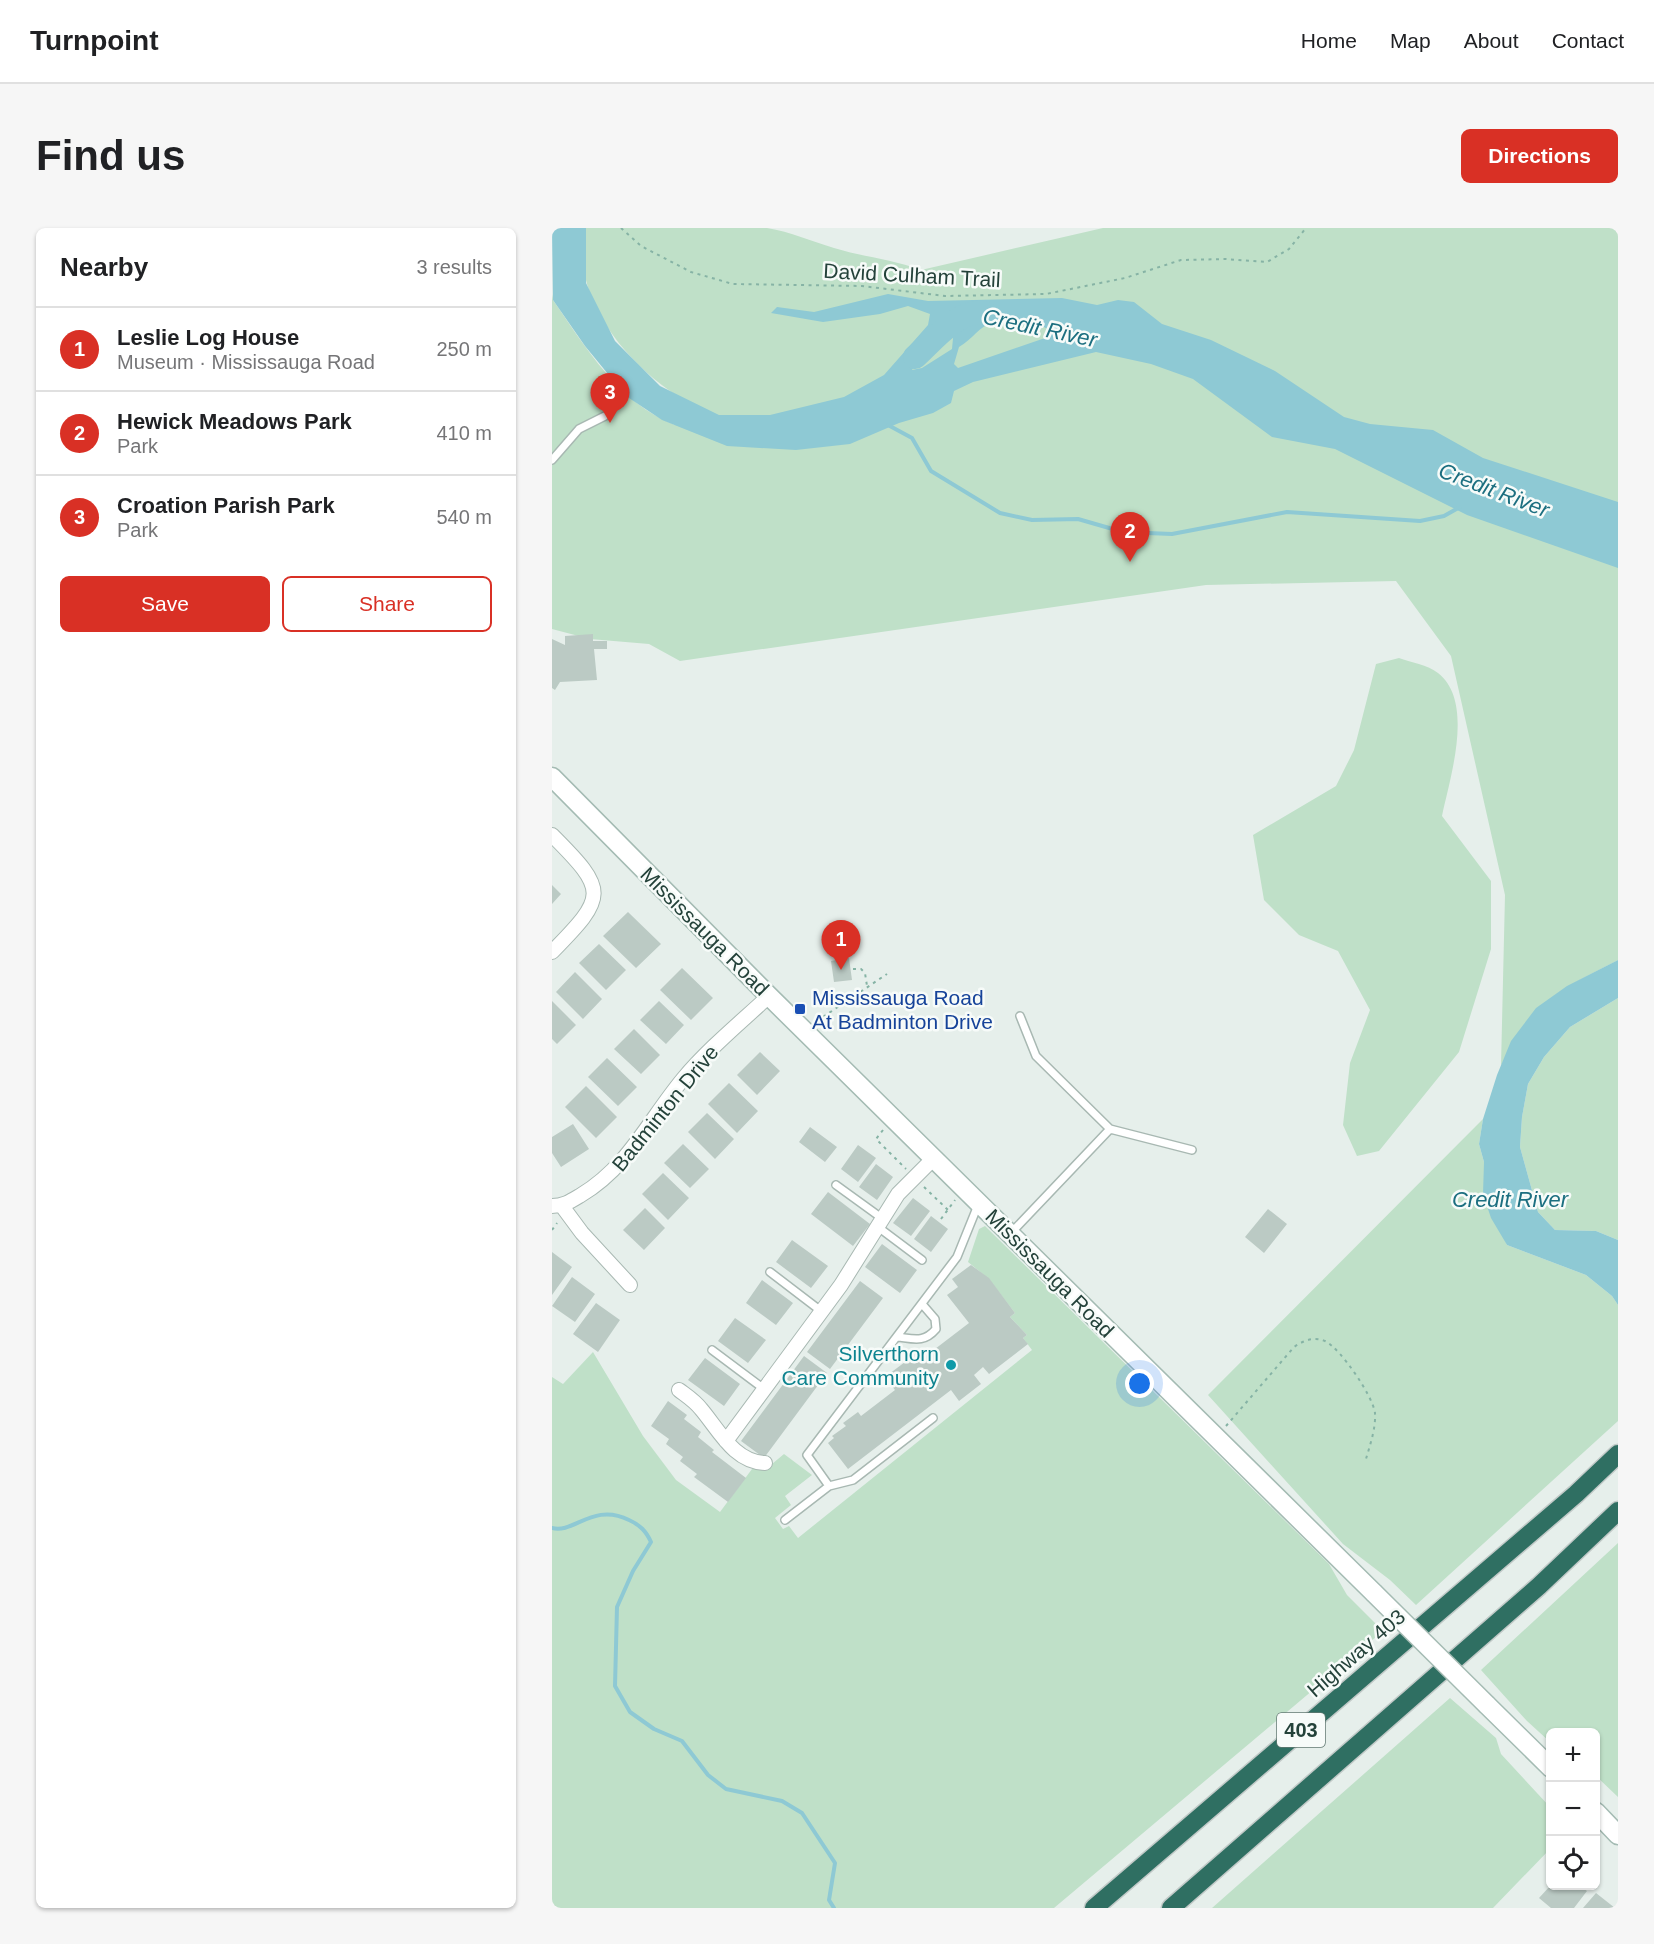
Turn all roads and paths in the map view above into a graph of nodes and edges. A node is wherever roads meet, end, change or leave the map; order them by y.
1 (621, 228) edge
2 (1306, 228) edge
3 (605, 416) dead end
4 (552, 460) edge
5 (552, 777) edge
6 (552, 835) edge
7 (552, 952) edge
8 (853, 969) dead end
9 (887, 974) dead end
10 (867, 988) junction
11 (769, 996) junction
12 (1020, 1016) dead end
13 (816, 1023) dead end
14 (887, 1125) dead end
15 (1110, 1129) junction
16 (1192, 1150) dead end
17 (934, 1158) junction
18 (908, 1171) dead end
19 (918, 1181) dead end
20 (836, 1185) dead end
21 (958, 1196) dead end
22 (979, 1203) junction
23 (557, 1206) edge
24 (948, 1210) junction
25 (940, 1219) dead end
26 (880, 1223) junction
27 (1010, 1233) junction
28 (922, 1260) dead end
29 (770, 1272) dead end
30 (630, 1285) dead end
31 (922, 1304) junction
32 (821, 1311) junction
33 (898, 1336) junction
34 (712, 1350) dead end
35 (764, 1389) junction
36 (679, 1390) dead end
37 (933, 1418) dead end
38 (1217, 1438) junction
39 (726, 1441) junction
40 (1618, 1454) edge
41 (1366, 1459) dead end
42 (765, 1463) dead end
43 (829, 1486) junction
44 (1618, 1511) edge
45 (785, 1520) dead end
46 (1546, 1763) edge
47 (1600, 1816) edge
48 (1618, 1835) edge
49 (1094, 1908) edge
50 (1171, 1908) edge

1 - 2 path, David Culham Trail
3 - 4 lane
5 - 11 main road, Mississauga Road
6 - 7 street
8 - 10 path
9 - 10 path
10 - 13 path
11 - 17 main road, Mississauga Road
11 - 23 street, Badminton Drive
12 - 15 lane
14 - 18 path
15 - 16 lane
15 - 27 lane
17 - 22 main road, Mississauga Road
17 - 26 street
19 - 24 path
20 - 26 lane
21 - 24 path
22 - 27 main road, Mississauga Road
22 - 31 lane
23 - 30 street
24 - 25 path
26 - 28 lane
26 - 32 street
27 - 38 main road, Mississauga Road
29 - 32 lane
31 - 33 lane
31 - 33 lane
32 - 35 street
33 - 43 lane
34 - 35 lane
35 - 39 street
36 - 39 street
37 - 43 lane
38 - 41 path
38 - 46 main road, Mississauga Road, bridge
39 - 42 street
40 - 49 highway, Highway 403 / 403
43 - 45 lane
44 - 50 highway, 403
47 - 48 main road

